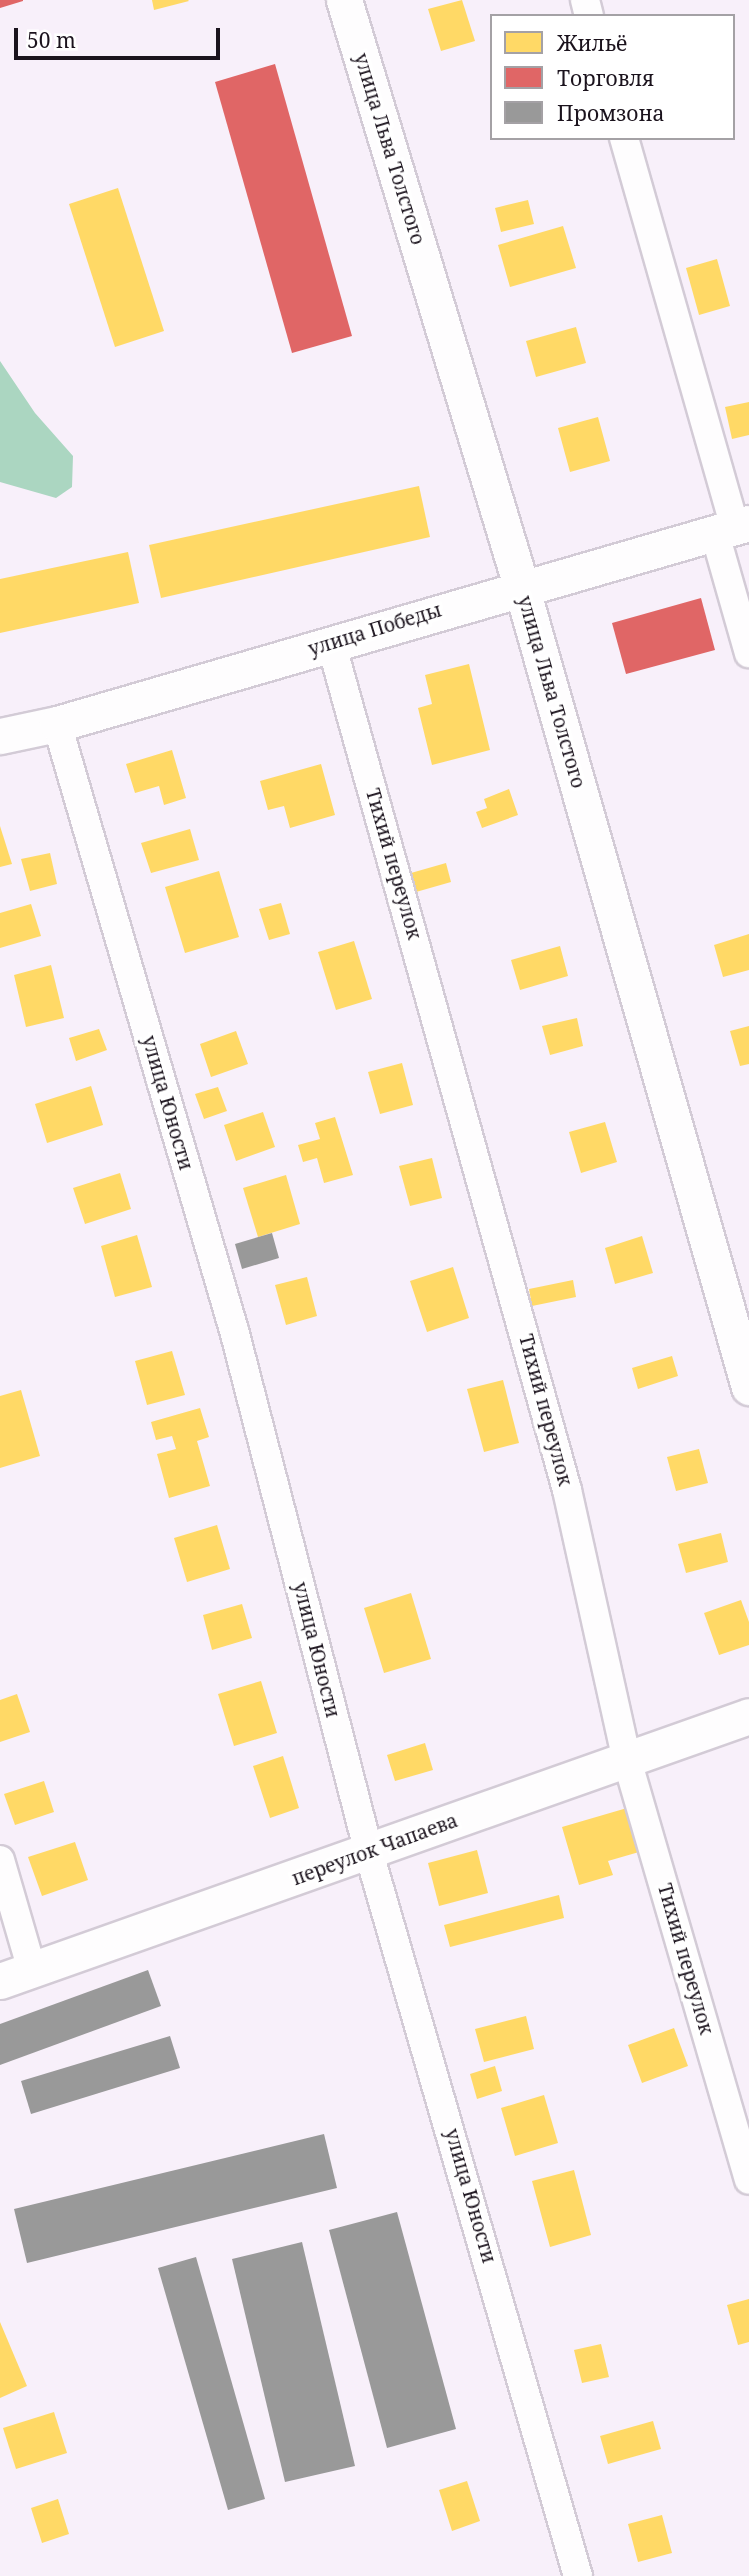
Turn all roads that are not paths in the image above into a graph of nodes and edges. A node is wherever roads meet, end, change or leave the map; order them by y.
1 (344, 0) edge
2 (625, 140) edge
3 (733, 528) edge
4 (521, 586) junction
5 (331, 643) junction
6 (749, 653) edge
7 (57, 724) junction
8 (0, 736) edge
9 (749, 1387) edge
10 (749, 1716) edge
11 (627, 1760) junction
12 (369, 1853) junction
13 (0, 1860) edge
14 (16, 1976) edge
15 (749, 2180) edge
16 (578, 2576) edge

1 - 4 street, улица Льва Толстого
2 - 3 street
3 - 4 street, улица Победы
3 - 6 street
4 - 5 street, улица Победы
4 - 9 street, улица Льва Толстого
5 - 7 street, улица Победы
5 - 11 street, Тихий переулок
7 - 8 street, улица Победы
7 - 12 street, улица Юности
10 - 11 street, переулок Чапаева
11 - 12 street, переулок Чапаева
11 - 15 street, Тихий переулок
12 - 14 street, переулок Чапаева
12 - 16 street, улица Юности
13 - 14 street

